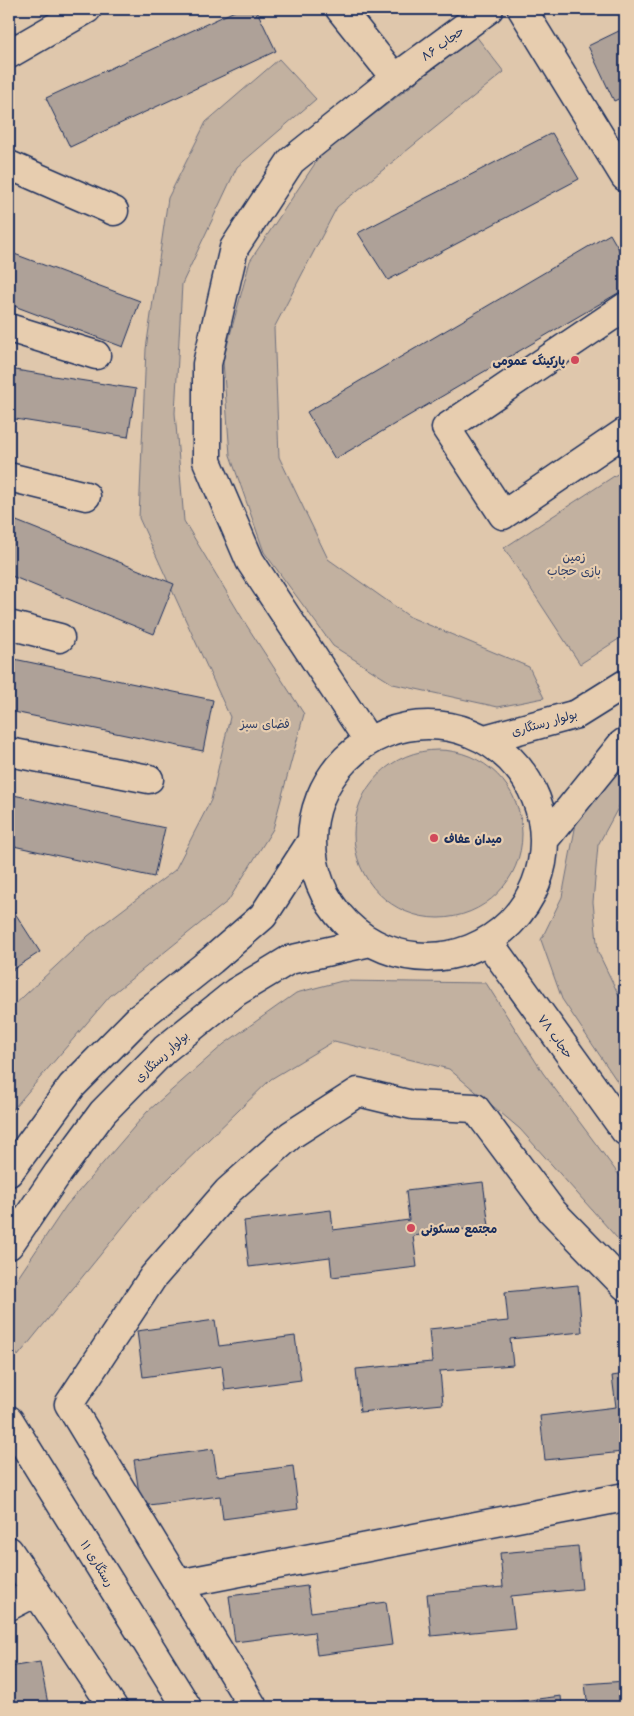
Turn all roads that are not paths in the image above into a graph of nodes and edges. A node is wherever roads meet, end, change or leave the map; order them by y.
1 (87, 9) edge
2 (340, 9) edge
3 (489, 9) edge
4 (522, 9) edge
5 (9, 54) edge
6 (395, 78) junction
7 (9, 165) edge
8 (625, 176) edge
9 (114, 211) dead end
10 (625, 307) edge
11 (9, 328) edge
12 (96, 355) dead end
13 (625, 432) edge
14 (9, 477) edge
15 (86, 496) dead end
16 (9, 625) edge
17 (60, 638) dead end
18 (625, 684) edge
19 (485, 739) junction
20 (368, 740) junction
21 (625, 742) edge
22 (9, 752) edge
23 (149, 779) dead end
24 (545, 839) junction
25 (311, 842) junction
26 (488, 941) junction
27 (370, 942) junction
28 (625, 1132) edge
29 (9, 1172) edge
30 (9, 1245) edge
31 (625, 1286) edge
32 (15, 1428) edge
33 (9, 1461) edge
34 (625, 1497) edge
35 (9, 1552) edge
36 (178, 1584) junction
37 (36, 1592) junction
38 (9, 1606) edge
39 (105, 1705) edge
40 (187, 1707) edge
41 (253, 1707) edge

1 - 5 street
2 - 6 street
3 - 6 street, حجاب ۸۶
4 - 8 street
6 - 20 street, حجاب ۸۶
7 - 9 street
10 - 13 street
11 - 12 street
14 - 15 street
16 - 17 street
18 - 19 street, بولوار رستگاری
19 - 20 street
19 - 24 street
20 - 25 street
21 - 24 street
22 - 23 street
24 - 26 street
25 - 27 street
25 - 29 street
26 - 27 street
26 - 28 street, حجاب ۷۸
27 - 30 street, بولوار رستگاری
31 - 36 street
32 - 33 street
32 - 40 street, رستگاری ۱۱
34 - 36 street
35 - 37 street
36 - 41 street
37 - 38 street
37 - 39 street

